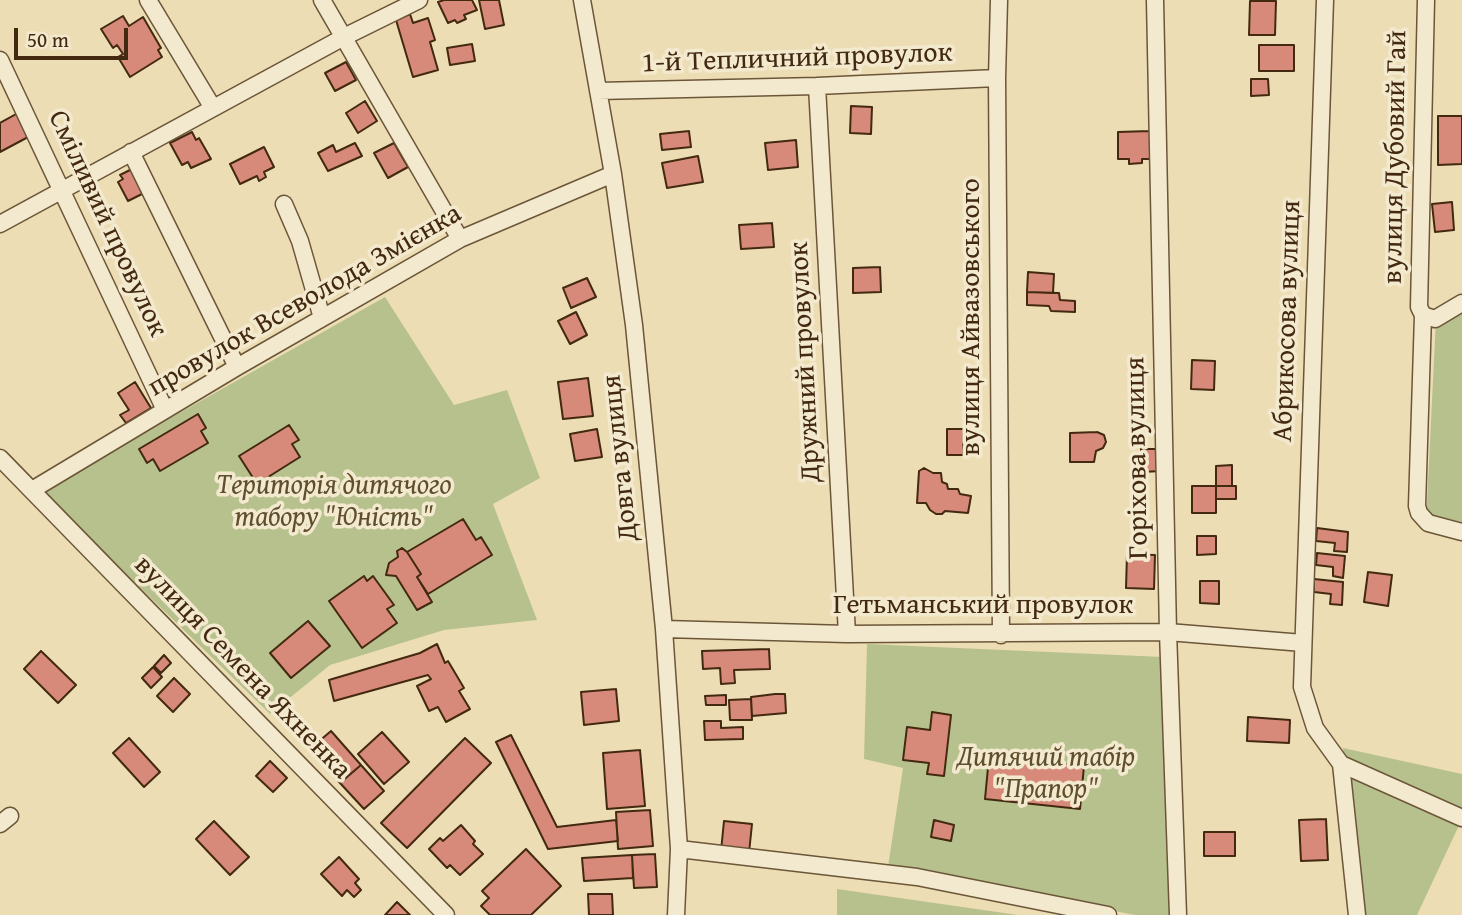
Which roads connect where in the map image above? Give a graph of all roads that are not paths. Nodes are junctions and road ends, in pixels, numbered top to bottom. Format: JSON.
{"nodes":[{"id":1,"x":148,"y":0,"type":"edge"},
{"id":2,"x":322,"y":0,"type":"edge"},
{"id":3,"x":419,"y":0,"type":"edge"},
{"id":4,"x":582,"y":0,"type":"edge"},
{"id":5,"x":999,"y":0,"type":"edge"},
{"id":6,"x":1155,"y":0,"type":"edge"},
{"id":7,"x":1325,"y":0,"type":"edge"},
{"id":8,"x":1426,"y":0,"type":"edge"},
{"id":9,"x":344,"y":37,"type":"junction"},
{"id":10,"x":0,"y":60,"type":"edge"},
{"id":11,"x":997,"y":78,"type":"junction"},
{"id":12,"x":817,"y":86,"type":"junction"},
{"id":13,"x":598,"y":91,"type":"junction"},
{"id":14,"x":213,"y":108,"type":"junction"},
{"id":15,"x":131,"y":152,"type":"junction"},
{"id":16,"x":613,"y":174,"type":"junction"},
{"id":17,"x":63,"y":191,"type":"junction"},
{"id":18,"x":284,"y":204,"type":"dead end"},
{"id":19,"x":0,"y":224,"type":"edge"},
{"id":20,"x":460,"y":239,"type":"junction"},
{"id":21,"x":1462,"y":303,"type":"edge"},
{"id":22,"x":1423,"y":315,"type":"junction"},
{"id":23,"x":322,"y":318,"type":"junction"},
{"id":24,"x":237,"y":367,"type":"junction"},
{"id":25,"x":165,"y":410,"type":"junction"},
{"id":26,"x":0,"y":458,"type":"edge"},
{"id":27,"x":32,"y":490,"type":"junction"},
{"id":28,"x":1462,"y":532,"type":"edge"},
{"id":29,"x":664,"y":629,"type":"junction"},
{"id":30,"x":1168,"y":632,"type":"junction"},
{"id":31,"x":847,"y":634,"type":"junction"},
{"id":32,"x":1001,"y":635,"type":"junction"},
{"id":33,"x":1303,"y":643,"type":"junction"},
{"id":34,"x":1341,"y":764,"type":"junction"},
{"id":35,"x":1462,"y":818,"type":"edge"},
{"id":36,"x":679,"y":849,"type":"junction"},
{"id":37,"x":446,"y":915,"type":"edge"},
{"id":38,"x":676,"y":915,"type":"edge"},
{"id":39,"x":1108,"y":915,"type":"edge"},
{"id":40,"x":1178,"y":915,"type":"edge"},
{"id":41,"x":1357,"y":915,"type":"edge"}],
"edges":[{"from":1,"to":14,"type":"street"},
{"from":2,"to":9,"type":"street"},
{"from":3,"to":9,"type":"street"},
{"from":4,"to":13,"type":"street","name":"Довга вулиця"},
{"from":5,"to":11,"type":"street","name":"вулиця Айвазовського"},
{"from":6,"to":30,"type":"street","name":"Горіхова вулиця"},
{"from":7,"to":33,"type":"street","name":"Абрикосова вулиця"},
{"from":8,"to":22,"type":"street","name":"вулиця Дубовий Гай"},
{"from":9,"to":14,"type":"street"},
{"from":9,"to":20,"type":"street"},
{"from":10,"to":17,"type":"street","name":"Сміливий провулок"},
{"from":11,"to":12,"type":"street","name":"1-й Тепличний провулок"},
{"from":11,"to":32,"type":"street","name":"вулиця Айвазовського"},
{"from":12,"to":13,"type":"street","name":"1-й Тепличний провулок"},
{"from":12,"to":31,"type":"street","name":"Дружний провулок"},
{"from":13,"to":16,"type":"street","name":"Довга вулиця"},
{"from":14,"to":15,"type":"street"},
{"from":15,"to":17,"type":"street"},
{"from":15,"to":24,"type":"street"},
{"from":16,"to":20,"type":"street","name":"провулок Всеволода Змієнка"},
{"from":16,"to":29,"type":"street","name":"Довга вулиця"},
{"from":17,"to":19,"type":"street"},
{"from":17,"to":25,"type":"street","name":"Сміливий провулок"},
{"from":18,"to":23,"type":"street"},
{"from":20,"to":23,"type":"street","name":"провулок Всеволода Змієнка"},
{"from":21,"to":22,"type":"street"},
{"from":22,"to":28,"type":"street","name":"вулиця Дубовий Гай"},
{"from":23,"to":24,"type":"street","name":"провулок Всеволода Змієнка"},
{"from":24,"to":25,"type":"street","name":"провулок Всеволода Змієнка"},
{"from":25,"to":27,"type":"street","name":"провулок Всеволода Змієнка"},
{"from":26,"to":27,"type":"street","name":"вулиця Семена Яхненка"},
{"from":27,"to":37,"type":"street","name":"вулиця Семена Яхненка"},
{"from":29,"to":31,"type":"street","name":"Гетьманський провулок"},
{"from":29,"to":36,"type":"street","name":"Довга вулиця"},
{"from":30,"to":32,"type":"street","name":"Гетьманський провулок"},
{"from":30,"to":33,"type":"street","name":"Гетьманський провулок"},
{"from":30,"to":40,"type":"street","name":"Горіхова вулиця"},
{"from":31,"to":32,"type":"street","name":"Гетьманський провулок"},
{"from":33,"to":34,"type":"street","name":"Абрикосова вулиця"},
{"from":34,"to":35,"type":"street"},
{"from":34,"to":41,"type":"street"},
{"from":36,"to":38,"type":"street","name":"Довга вулиця"},
{"from":36,"to":39,"type":"street"}]}
